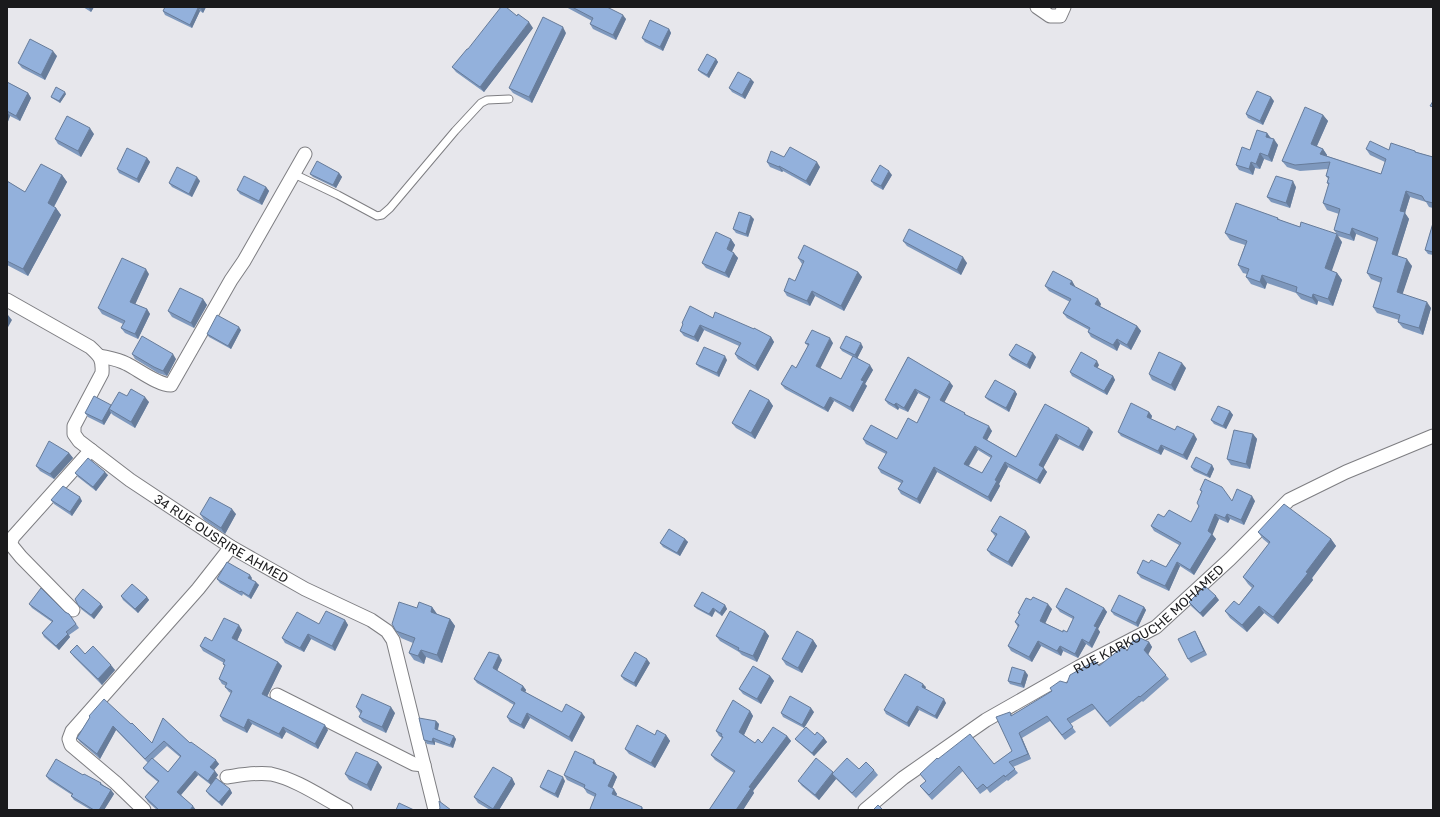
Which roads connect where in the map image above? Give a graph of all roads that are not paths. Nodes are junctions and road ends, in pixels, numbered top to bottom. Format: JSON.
{"nodes":[{"id":1,"x":1037,"y":7,"type":"edge"},
{"id":2,"x":1064,"y":7,"type":"edge"},
{"id":3,"x":509,"y":99,"type":"dead end"},
{"id":4,"x":305,"y":154,"type":"dead end"},
{"id":5,"x":294,"y":174,"type":"junction"},
{"id":6,"x":7,"y":300,"type":"edge"},
{"id":7,"x":100,"y":356,"type":"junction"},
{"id":8,"x":1433,"y":436,"type":"edge"},
{"id":9,"x":91,"y":450,"type":"junction"},
{"id":10,"x":231,"y":547,"type":"junction"},
{"id":11,"x":73,"y":610,"type":"dead end"},
{"id":12,"x":277,"y":695,"type":"dead end"},
{"id":13,"x":424,"y":765,"type":"junction"},
{"id":14,"x":228,"y":777,"type":"dead end"},
{"id":15,"x":144,"y":810,"type":"edge"},
{"id":16,"x":346,"y":810,"type":"edge"},
{"id":17,"x":435,"y":810,"type":"edge"},
{"id":18,"x":865,"y":810,"type":"edge"}],
"edges":[{"from":1,"to":2,"type":"street"},
{"from":3,"to":5,"type":"lane"},
{"from":4,"to":5,"type":"street"},
{"from":5,"to":7,"type":"street"},
{"from":6,"to":7,"type":"street"},
{"from":7,"to":9,"type":"street","name":"34 RUE OUSRIRE AHMED"},
{"from":8,"to":18,"type":"street","name":"RUE KARKOUCHE MOHAMED"},
{"from":9,"to":10,"type":"street","name":"34 RUE OUSRIRE AHMED"},
{"from":9,"to":11,"type":"street"},
{"from":10,"to":13,"type":"street","name":"34 RUE OUSRIRE AHMED"},
{"from":10,"to":15,"type":"street"},
{"from":12,"to":13,"type":"street"},
{"from":13,"to":17,"type":"street","name":"34 RUE OUSRIRE AHMED"},
{"from":14,"to":16,"type":"street"}]}
